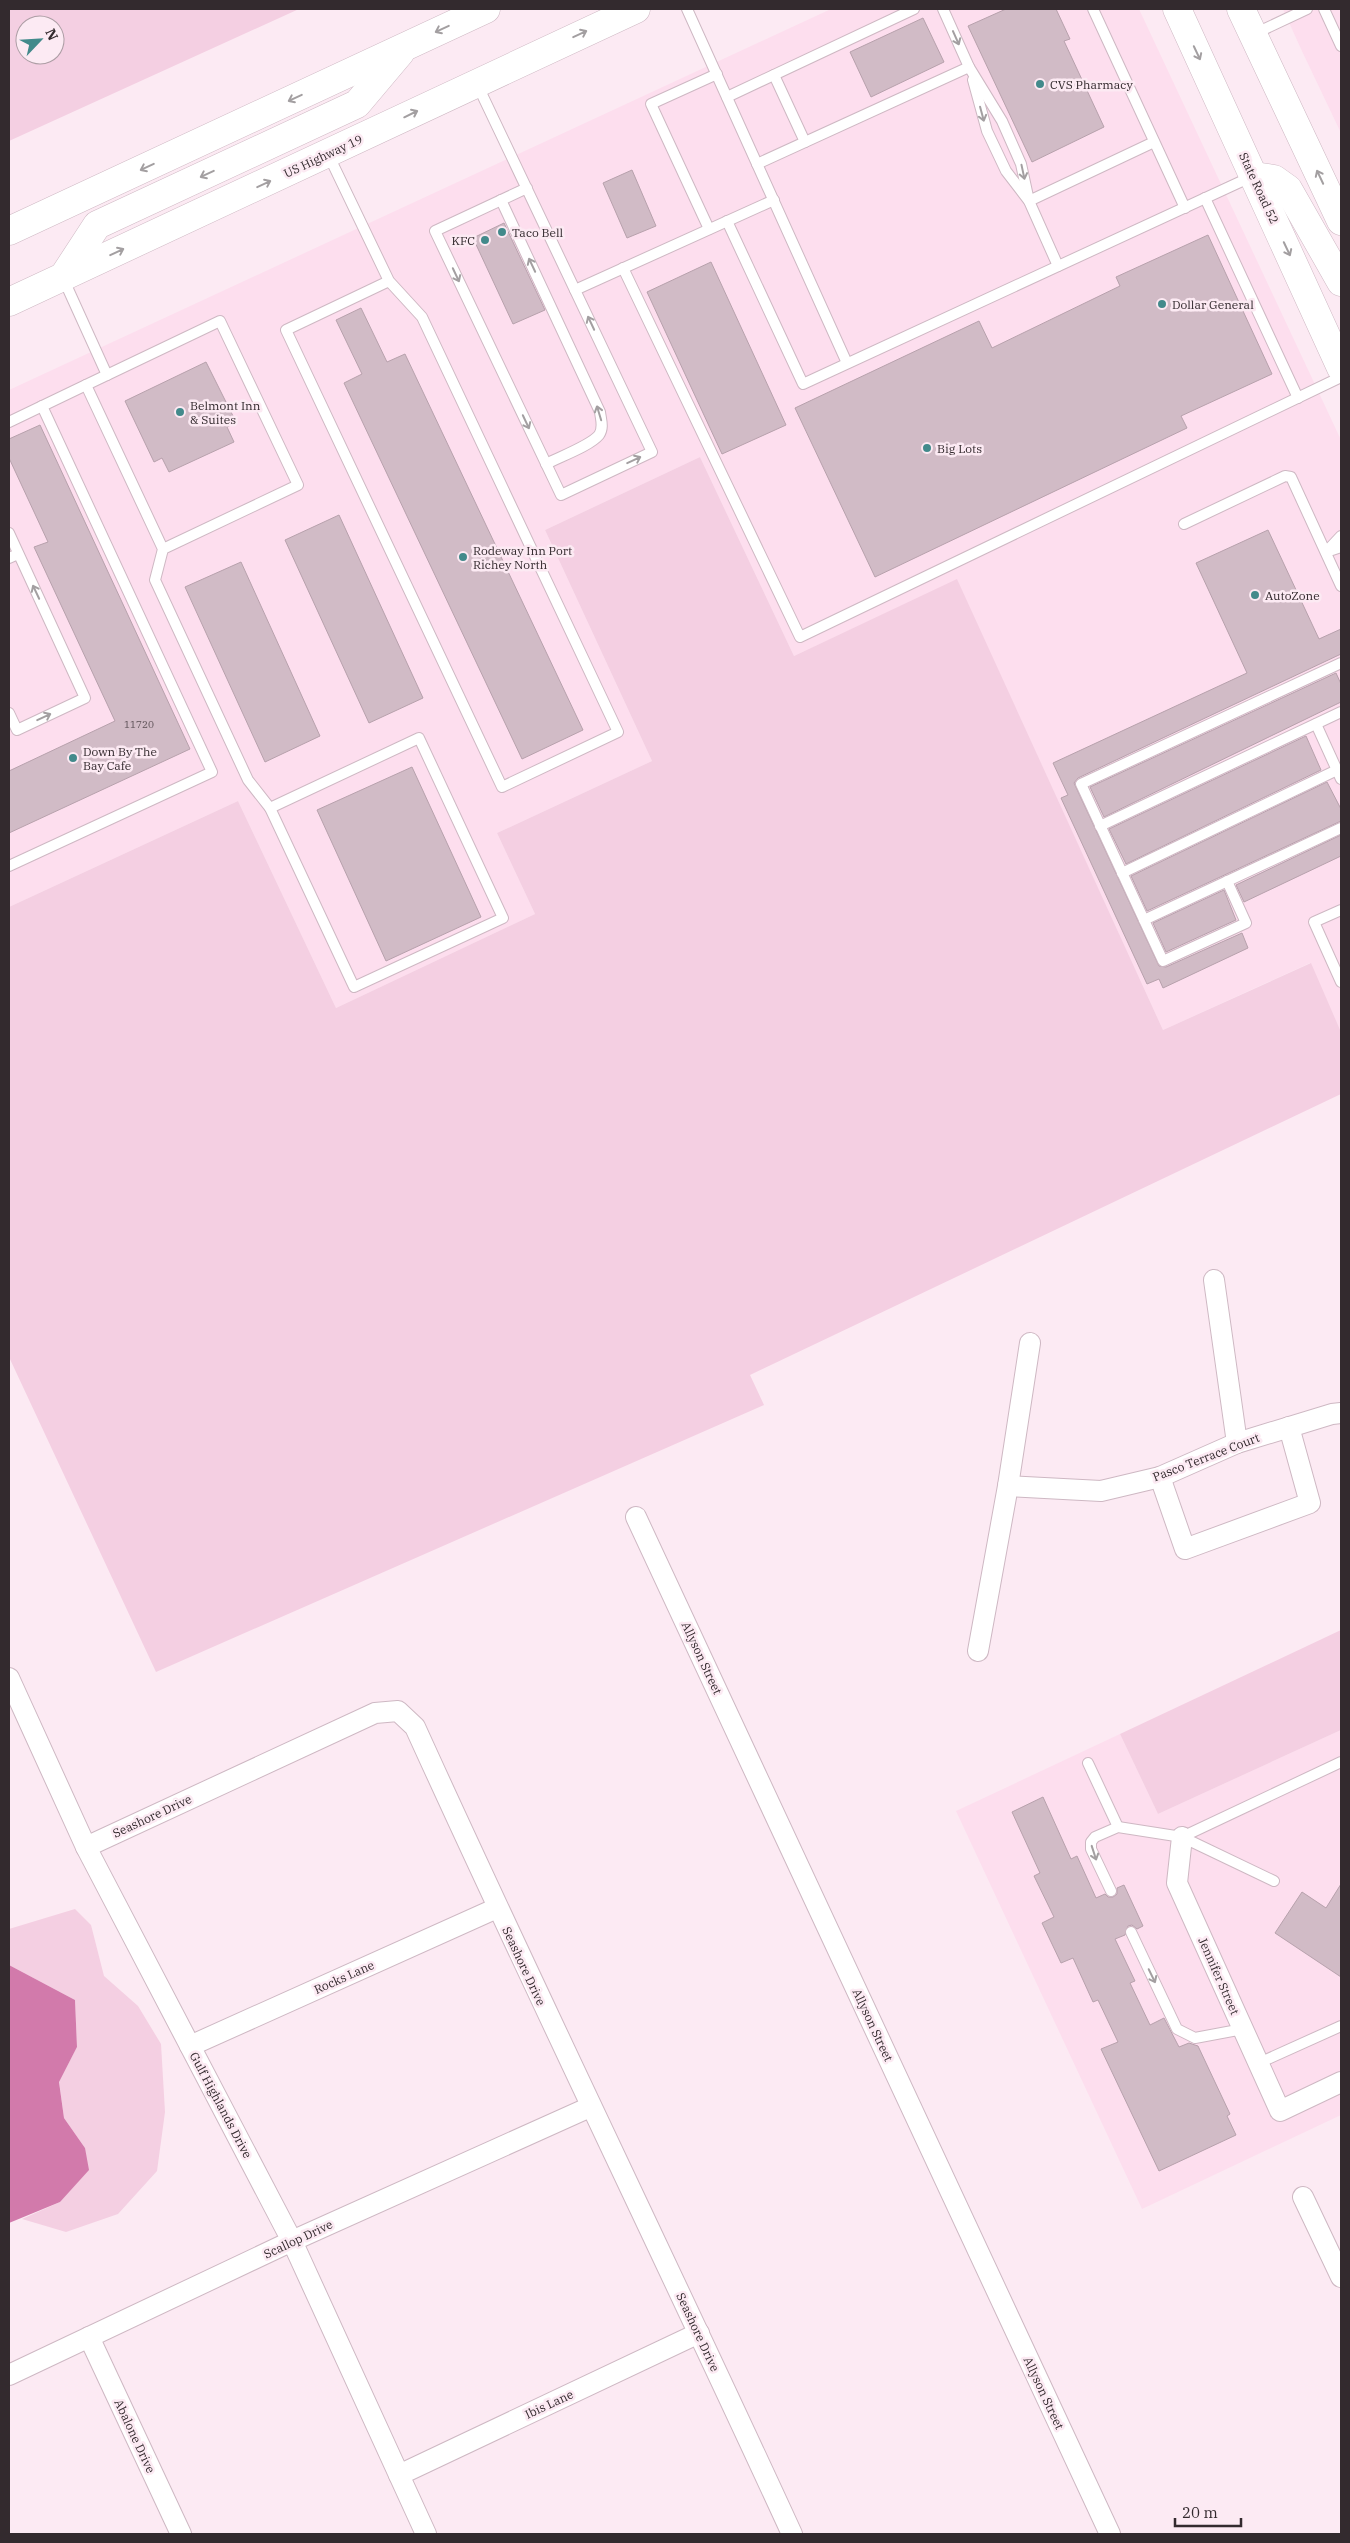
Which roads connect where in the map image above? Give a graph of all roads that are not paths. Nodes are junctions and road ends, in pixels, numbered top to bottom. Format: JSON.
{"nodes":[{"id":1,"x":486,"y":9,"type":"edge"},
{"id":2,"x":636,"y":9,"type":"edge"},
{"id":3,"x":687,"y":9,"type":"edge"},
{"id":4,"x":914,"y":9,"type":"edge"},
{"id":5,"x":944,"y":9,"type":"edge"},
{"id":6,"x":1093,"y":9,"type":"edge"},
{"id":7,"x":1177,"y":9,"type":"edge"},
{"id":8,"x":1241,"y":9,"type":"edge"},
{"id":9,"x":1307,"y":9,"type":"edge"},
{"id":10,"x":1324,"y":9,"type":"edge"},
{"id":11,"x":1253,"y":34,"type":"junction"},
{"id":12,"x":406,"y":46,"type":"junction"},
{"id":13,"x":1341,"y":46,"type":"edge"},
{"id":14,"x":969,"y":67,"type":"junction"},
{"id":15,"x":717,"y":74,"type":"junction"},
{"id":16,"x":774,"y":75,"type":"junction"},
{"id":17,"x":476,"y":82,"type":"junction"},
{"id":18,"x":727,"y":98,"type":"junction"},
{"id":19,"x":805,"y":142,"type":"junction"},
{"id":20,"x":1154,"y":142,"type":"junction"},
{"id":21,"x":328,"y":154,"type":"junction"},
{"id":22,"x":757,"y":164,"type":"junction"},
{"id":23,"x":1254,"y":176,"type":"junction"},
{"id":24,"x":527,"y":188,"type":"junction"},
{"id":25,"x":1205,"y":198,"type":"junction"},
{"id":26,"x":501,"y":200,"type":"junction"},
{"id":27,"x":774,"y":200,"type":"junction"},
{"id":28,"x":1029,"y":201,"type":"junction"},
{"id":29,"x":1185,"y":208,"type":"junction"},
{"id":30,"x":727,"y":221,"type":"junction"},
{"id":31,"x":1341,"y":221,"type":"edge"},
{"id":32,"x":708,"y":229,"type":"junction"},
{"id":33,"x":9,"y":231,"type":"edge"},
{"id":34,"x":1058,"y":266,"type":"junction"},
{"id":35,"x":623,"y":268,"type":"junction"},
{"id":36,"x":63,"y":277,"type":"junction"},
{"id":37,"x":389,"y":281,"type":"junction"},
{"id":38,"x":1341,"y":282,"type":"edge"},
{"id":39,"x":575,"y":290,"type":"junction"},
{"id":40,"x":9,"y":302,"type":"edge"},
{"id":41,"x":847,"y":363,"type":"junction"},
{"id":42,"x":1341,"y":368,"type":"edge"},
{"id":43,"x":107,"y":375,"type":"junction"},
{"id":44,"x":1341,"y":377,"type":"edge"},
{"id":45,"x":86,"y":385,"type":"junction"},
{"id":46,"x":1298,"y":398,"type":"junction"},
{"id":47,"x":42,"y":406,"type":"junction"},
{"id":48,"x":9,"y":422,"type":"edge"},
{"id":49,"x":546,"y":464,"type":"junction"},
{"id":50,"x":1184,"y":524,"type":"dead end"},
{"id":51,"x":9,"y":533,"type":"edge"},
{"id":52,"x":1341,"y":536,"type":"edge"},
{"id":53,"x":1341,"y":547,"type":"edge"},
{"id":54,"x":164,"y":549,"type":"junction"},
{"id":55,"x":1326,"y":552,"type":"junction"},
{"id":56,"x":14,"y":556,"type":"edge"},
{"id":57,"x":1341,"y":586,"type":"edge"},
{"id":58,"x":1341,"y":663,"type":"edge"},
{"id":59,"x":1341,"y":712,"type":"edge"},
{"id":60,"x":9,"y":713,"type":"edge"},
{"id":61,"x":1316,"y":724,"type":"junction"},
{"id":62,"x":1339,"y":774,"type":"edge"},
{"id":63,"x":270,"y":808,"type":"junction"},
{"id":64,"x":1100,"y":826,"type":"junction"},
{"id":65,"x":1341,"y":828,"type":"edge"},
{"id":66,"x":9,"y":866,"type":"edge"},
{"id":67,"x":1122,"y":873,"type":"junction"},
{"id":68,"x":1227,"y":881,"type":"junction"},
{"id":69,"x":1341,"y":910,"type":"edge"},
{"id":70,"x":1144,"y":920,"type":"junction"},
{"id":71,"x":1341,"y":982,"type":"edge"},
{"id":72,"x":1214,"y":1280,"type":"dead end"},
{"id":73,"x":1030,"y":1344,"type":"dead end"},
{"id":74,"x":1341,"y":1413,"type":"edge"},
{"id":75,"x":1289,"y":1427,"type":"junction"},
{"id":76,"x":1237,"y":1443,"type":"junction"},
{"id":77,"x":1160,"y":1477,"type":"junction"},
{"id":78,"x":1008,"y":1486,"type":"junction"},
{"id":79,"x":636,"y":1516,"type":"dead end"},
{"id":80,"x":978,"y":1652,"type":"dead end"},
{"id":81,"x":9,"y":1678,"type":"edge"},
{"id":82,"x":1341,"y":1762,"type":"edge"},
{"id":83,"x":1088,"y":1763,"type":"dead end"},
{"id":84,"x":1118,"y":1826,"type":"junction"},
{"id":85,"x":1182,"y":1837,"type":"junction"},
{"id":86,"x":86,"y":1847,"type":"junction"},
{"id":87,"x":1274,"y":1881,"type":"dead end"},
{"id":88,"x":1111,"y":1891,"type":"dead end"},
{"id":89,"x":497,"y":1908,"type":"junction"},
{"id":90,"x":1131,"y":1932,"type":"dead end"},
{"id":91,"x":1341,"y":2026,"type":"edge"},
{"id":92,"x":1243,"y":2029,"type":"junction"},
{"id":93,"x":190,"y":2046,"type":"junction"},
{"id":94,"x":1259,"y":2064,"type":"junction"},
{"id":95,"x":1341,"y":2082,"type":"edge"},
{"id":96,"x":590,"y":2107,"type":"junction"},
{"id":97,"x":1303,"y":2197,"type":"dead end"},
{"id":98,"x":292,"y":2241,"type":"junction"},
{"id":99,"x":1341,"y":2277,"type":"edge"},
{"id":100,"x":699,"y":2333,"type":"junction"},
{"id":101,"x":88,"y":2338,"type":"junction"},
{"id":102,"x":9,"y":2375,"type":"edge"},
{"id":103,"x":399,"y":2475,"type":"junction"},
{"id":104,"x":180,"y":2534,"type":"edge"},
{"id":105,"x":426,"y":2534,"type":"edge"},
{"id":106,"x":792,"y":2534,"type":"edge"},
{"id":107,"x":1110,"y":2534,"type":"edge"}],
"edges":[{"from":1,"to":12,"type":"main road","one_way":true},
{"from":17,"to":2,"type":"main road","name":"US Highway 19","one_way":true},
{"from":3,"to":15,"type":"lane"},
{"from":4,"to":16,"type":"lane"},
{"from":5,"to":14,"type":"lane","one_way":true},
{"from":6,"to":20,"type":"lane"},
{"from":7,"to":23,"type":"main road","name":"State Road 52","one_way":true},
{"from":8,"to":11,"type":"main road"},
{"from":9,"to":11,"type":"lane"},
{"from":10,"to":13,"type":"lane"},
{"from":31,"to":11,"type":"main road","one_way":true},
{"from":12,"to":33,"type":"main road","one_way":true},
{"from":12,"to":36,"type":"main road","one_way":true},
{"from":14,"to":19,"type":"lane"},
{"from":14,"to":28,"type":"lane","one_way":true},
{"from":14,"to":28,"type":"lane","one_way":true},
{"from":15,"to":18,"type":"lane"},
{"from":15,"to":32,"type":"lane"},
{"from":16,"to":18,"type":"lane"},
{"from":16,"to":19,"type":"lane"},
{"from":21,"to":17,"type":"main road","name":"US Highway 19","one_way":true},
{"from":17,"to":24,"type":"lane"},
{"from":18,"to":22,"type":"lane"},
{"from":19,"to":22,"type":"lane"},
{"from":20,"to":28,"type":"lane"},
{"from":20,"to":29,"type":"lane"},
{"from":36,"to":21,"type":"main road","name":"US Highway 19","one_way":true},
{"from":21,"to":37,"type":"lane"},
{"from":22,"to":27,"type":"lane"},
{"from":23,"to":25,"type":"lane"},
{"from":23,"to":38,"type":"main road"},
{"from":23,"to":42,"type":"main road","name":"State Road 52","one_way":true},
{"from":24,"to":26,"type":"lane"},
{"from":24,"to":39,"type":"lane"},
{"from":25,"to":29,"type":"lane"},
{"from":25,"to":46,"type":"lane"},
{"from":49,"to":26,"type":"lane","one_way":true},
{"from":26,"to":49,"type":"lane","one_way":true},
{"from":27,"to":30,"type":"lane"},
{"from":27,"to":41,"type":"lane"},
{"from":28,"to":34,"type":"lane"},
{"from":29,"to":34,"type":"lane"},
{"from":30,"to":32,"type":"lane"},
{"from":30,"to":41,"type":"lane"},
{"from":32,"to":35,"type":"lane"},
{"from":34,"to":41,"type":"lane"},
{"from":35,"to":39,"type":"lane"},
{"from":35,"to":46,"type":"lane"},
{"from":36,"to":40,"type":"main road","name":"US Highway 19"},
{"from":36,"to":43,"type":"lane"},
{"from":37,"to":37,"type":"lane"},
{"from":49,"to":39,"type":"lane","one_way":true},
{"from":43,"to":45,"type":"lane"},
{"from":43,"to":54,"type":"lane"},
{"from":44,"to":46,"type":"lane"},
{"from":45,"to":47,"type":"lane"},
{"from":45,"to":54,"type":"lane"},
{"from":47,"to":48,"type":"lane"},
{"from":47,"to":66,"type":"lane"},
{"from":50,"to":55,"type":"lane"},
{"from":51,"to":56,"type":"lane"},
{"from":52,"to":55,"type":"lane"},
{"from":53,"to":55,"type":"lane"},
{"from":54,"to":63,"type":"lane"},
{"from":55,"to":57,"type":"lane"},
{"from":60,"to":56,"type":"lane","one_way":true},
{"from":58,"to":64,"type":"lane"},
{"from":59,"to":61,"type":"lane"},
{"from":61,"to":62,"type":"lane"},
{"from":61,"to":64,"type":"lane"},
{"from":62,"to":67,"type":"lane"},
{"from":63,"to":63,"type":"lane"},
{"from":64,"to":67,"type":"lane"},
{"from":65,"to":68,"type":"lane"},
{"from":67,"to":70,"type":"lane"},
{"from":68,"to":70,"type":"lane"},
{"from":68,"to":70,"type":"lane"},
{"from":69,"to":71,"type":"lane"},
{"from":72,"to":76,"type":"street"},
{"from":73,"to":78,"type":"street"},
{"from":74,"to":75,"type":"street","name":"Pasco Terrace Court"},
{"from":75,"to":76,"type":"street","name":"Pasco Terrace Court"},
{"from":75,"to":77,"type":"street"},
{"from":76,"to":77,"type":"street","name":"Pasco Terrace Court"},
{"from":77,"to":78,"type":"street","name":"Pasco Terrace Court"},
{"from":78,"to":80,"type":"street"},
{"from":79,"to":107,"type":"street","name":"Allyson Street"},
{"from":81,"to":86,"type":"street","name":"Gulf Highlands Drive"},
{"from":82,"to":85,"type":"lane"},
{"from":83,"to":84,"type":"lane"},
{"from":84,"to":85,"type":"lane"},
{"from":84,"to":88,"type":"lane","one_way":true},
{"from":85,"to":87,"type":"lane"},
{"from":85,"to":92,"type":"street","name":"Jennifer Street"},
{"from":86,"to":89,"type":"street","name":"Seashore Drive"},
{"from":86,"to":93,"type":"street","name":"Gulf Highlands Drive"},
{"from":89,"to":93,"type":"street","name":"Rocks Lane"},
{"from":89,"to":96,"type":"street","name":"Seashore Drive"},
{"from":90,"to":92,"type":"lane","one_way":true},
{"from":91,"to":94,"type":"lane"},
{"from":92,"to":94,"type":"street","name":"Jennifer Street"},
{"from":93,"to":98,"type":"street","name":"Gulf Highlands Drive"},
{"from":94,"to":95,"type":"street","name":"Jennifer Street"},
{"from":96,"to":98,"type":"street","name":"Scallop Drive"},
{"from":96,"to":100,"type":"street","name":"Seashore Drive"},
{"from":97,"to":99,"type":"street"},
{"from":98,"to":101,"type":"street","name":"Scallop Drive"},
{"from":98,"to":103,"type":"street","name":"Gulf Highlands Drive"},
{"from":100,"to":103,"type":"street","name":"Ibis Lane"},
{"from":100,"to":106,"type":"street","name":"Seashore Drive"},
{"from":101,"to":102,"type":"street","name":"Scallop Drive"},
{"from":101,"to":104,"type":"street","name":"Abalone Drive"},
{"from":103,"to":105,"type":"street","name":"Gulf Highlands Drive"}]}
